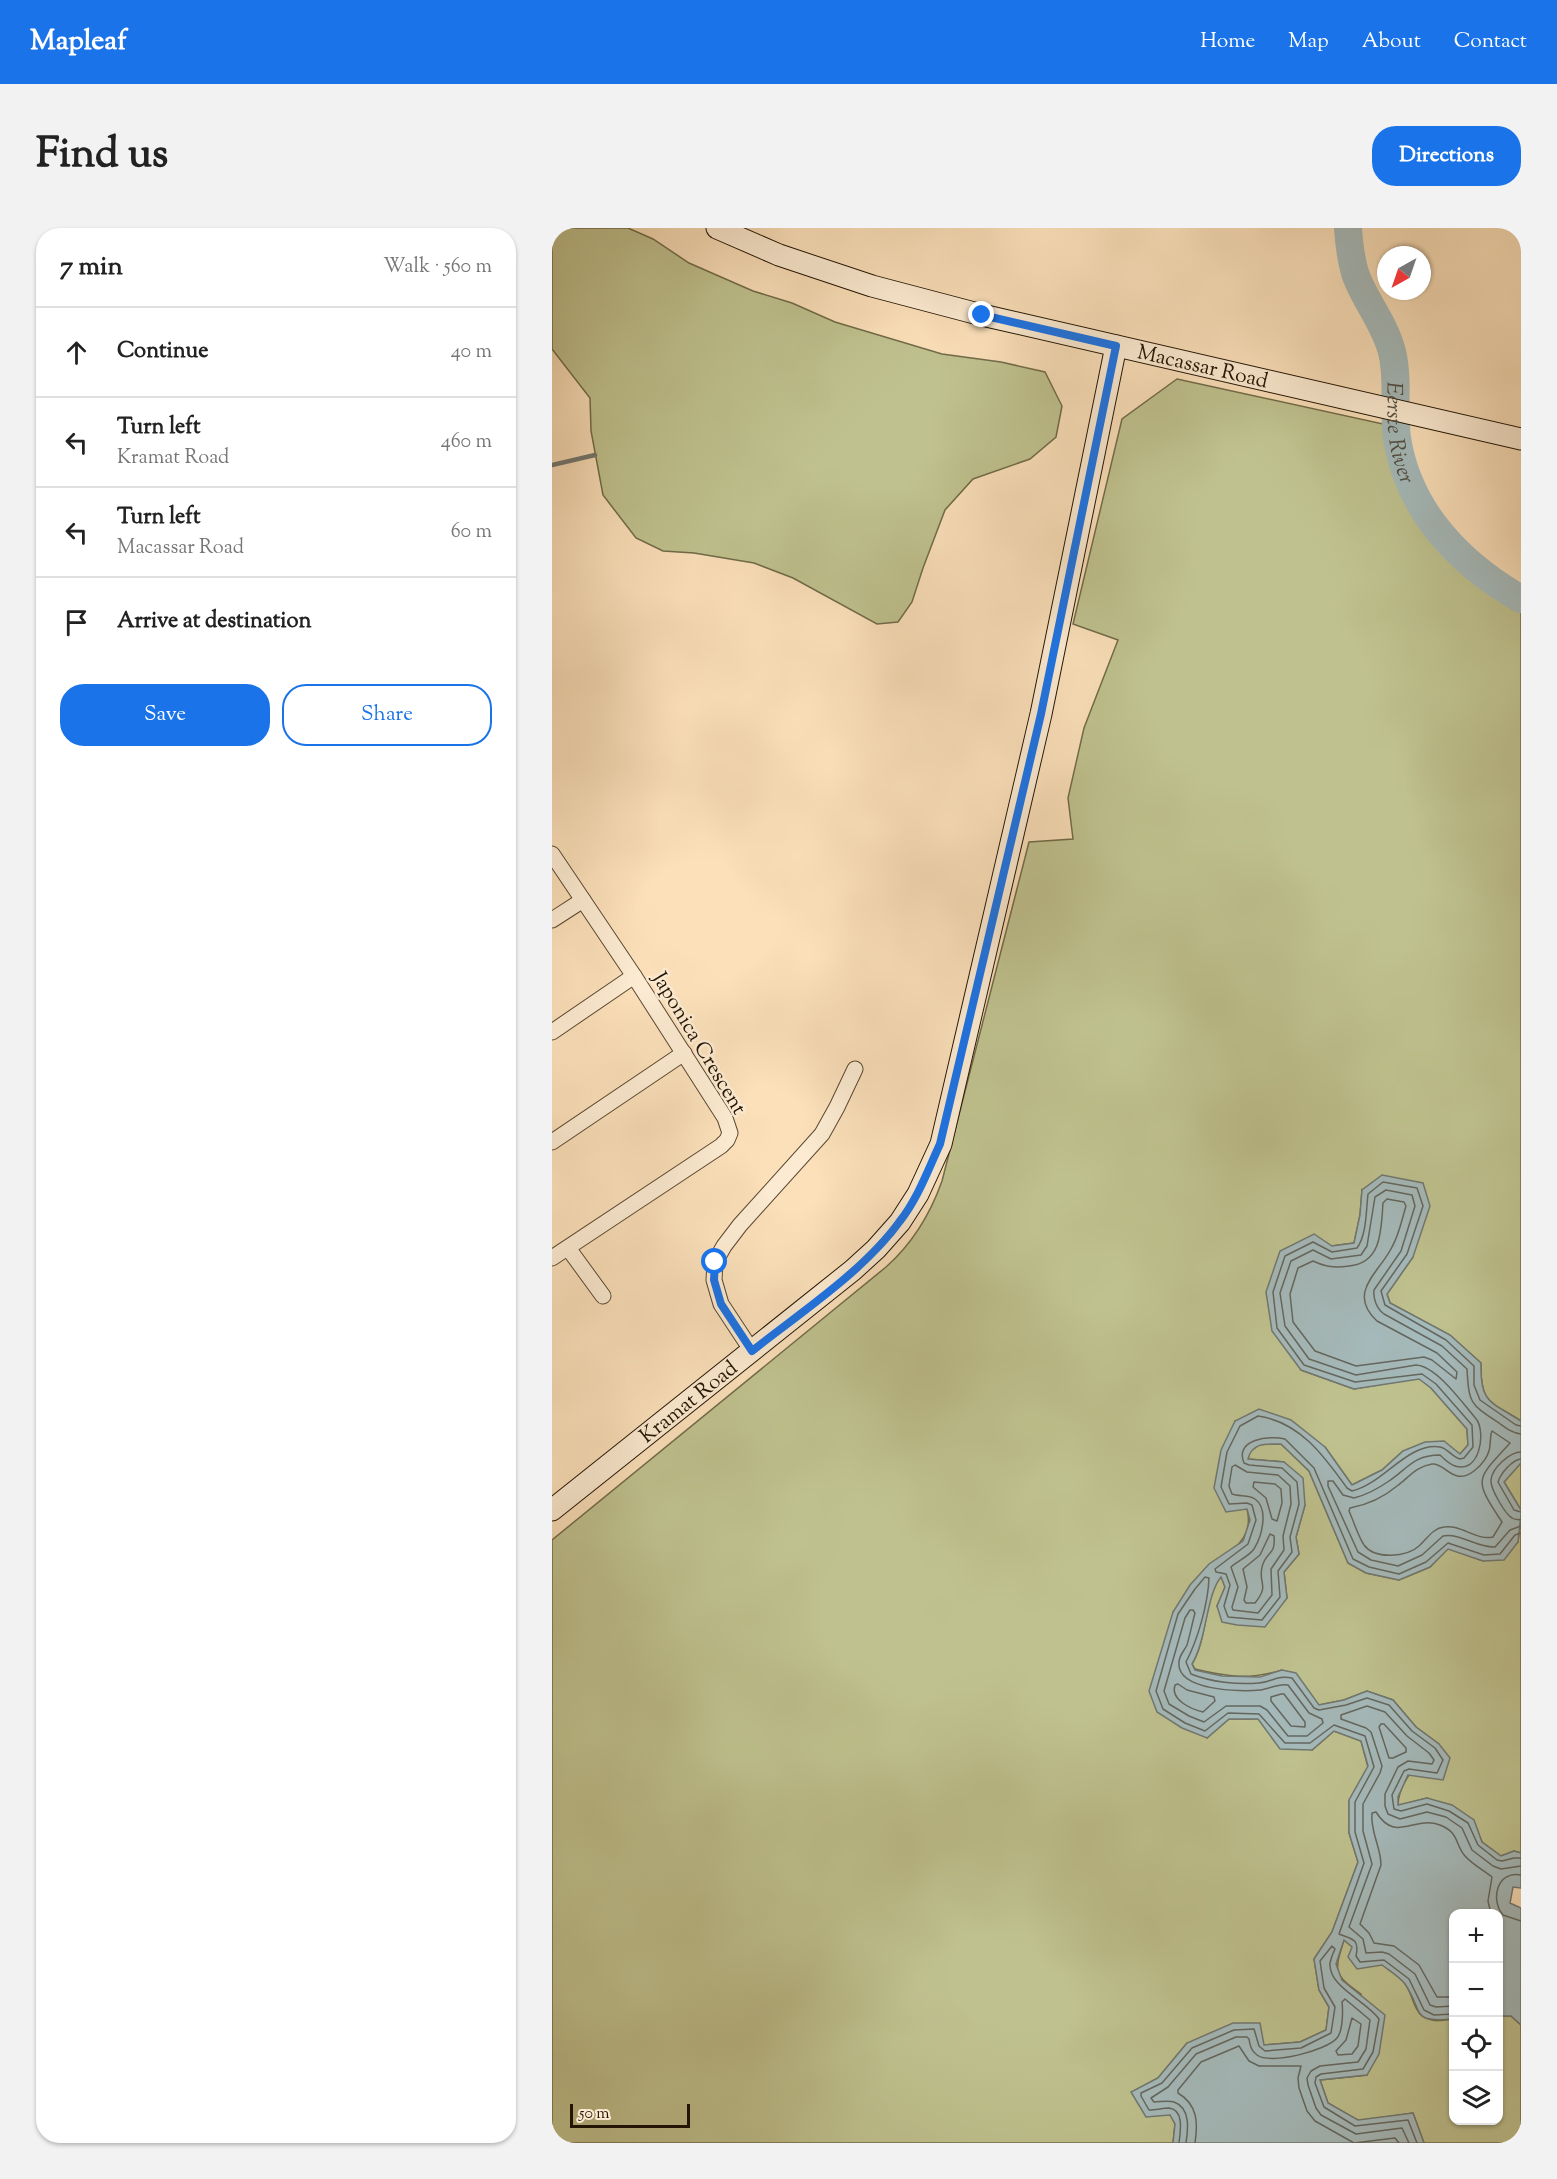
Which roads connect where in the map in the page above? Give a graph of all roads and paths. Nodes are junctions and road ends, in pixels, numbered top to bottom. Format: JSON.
{"nodes":[{"id":1,"x":717,"y":228,"type":"edge"},
{"id":2,"x":1116,"y":346,"type":"junction"},
{"id":3,"x":1521,"y":439,"type":"edge"},
{"id":4,"x":552,"y":854,"type":"edge"},
{"id":5,"x":583,"y":900,"type":"junction"},
{"id":6,"x":552,"y":920,"type":"edge"},
{"id":7,"x":634,"y":976,"type":"junction"},
{"id":8,"x":552,"y":1032,"type":"edge"},
{"id":9,"x":684,"y":1053,"type":"junction"},
{"id":10,"x":855,"y":1069,"type":"dead end"},
{"id":11,"x":552,"y":1142,"type":"edge"},
{"id":12,"x":568,"y":1248,"type":"junction"},
{"id":13,"x":552,"y":1258,"type":"edge"},
{"id":14,"x":603,"y":1296,"type":"dead end"},
{"id":15,"x":752,"y":1351,"type":"junction"},
{"id":16,"x":552,"y":1510,"type":"edge"}],
"edges":[{"from":1,"to":2,"type":"street","name":"Macassar Road"},
{"from":2,"to":3,"type":"street","name":"Macassar Road"},
{"from":2,"to":15,"type":"street","name":"Kramat Road"},
{"from":4,"to":5,"type":"street","name":"Japonica Crescent"},
{"from":5,"to":6,"type":"street"},
{"from":5,"to":7,"type":"street","name":"Japonica Crescent"},
{"from":7,"to":8,"type":"street"},
{"from":7,"to":9,"type":"street","name":"Japonica Crescent"},
{"from":9,"to":11,"type":"street"},
{"from":9,"to":12,"type":"street","name":"Japonica Crescent"},
{"from":10,"to":15,"type":"street"},
{"from":12,"to":13,"type":"street","name":"Japonica Crescent"},
{"from":12,"to":14,"type":"street"},
{"from":15,"to":16,"type":"street","name":"Kramat Road"}]}
